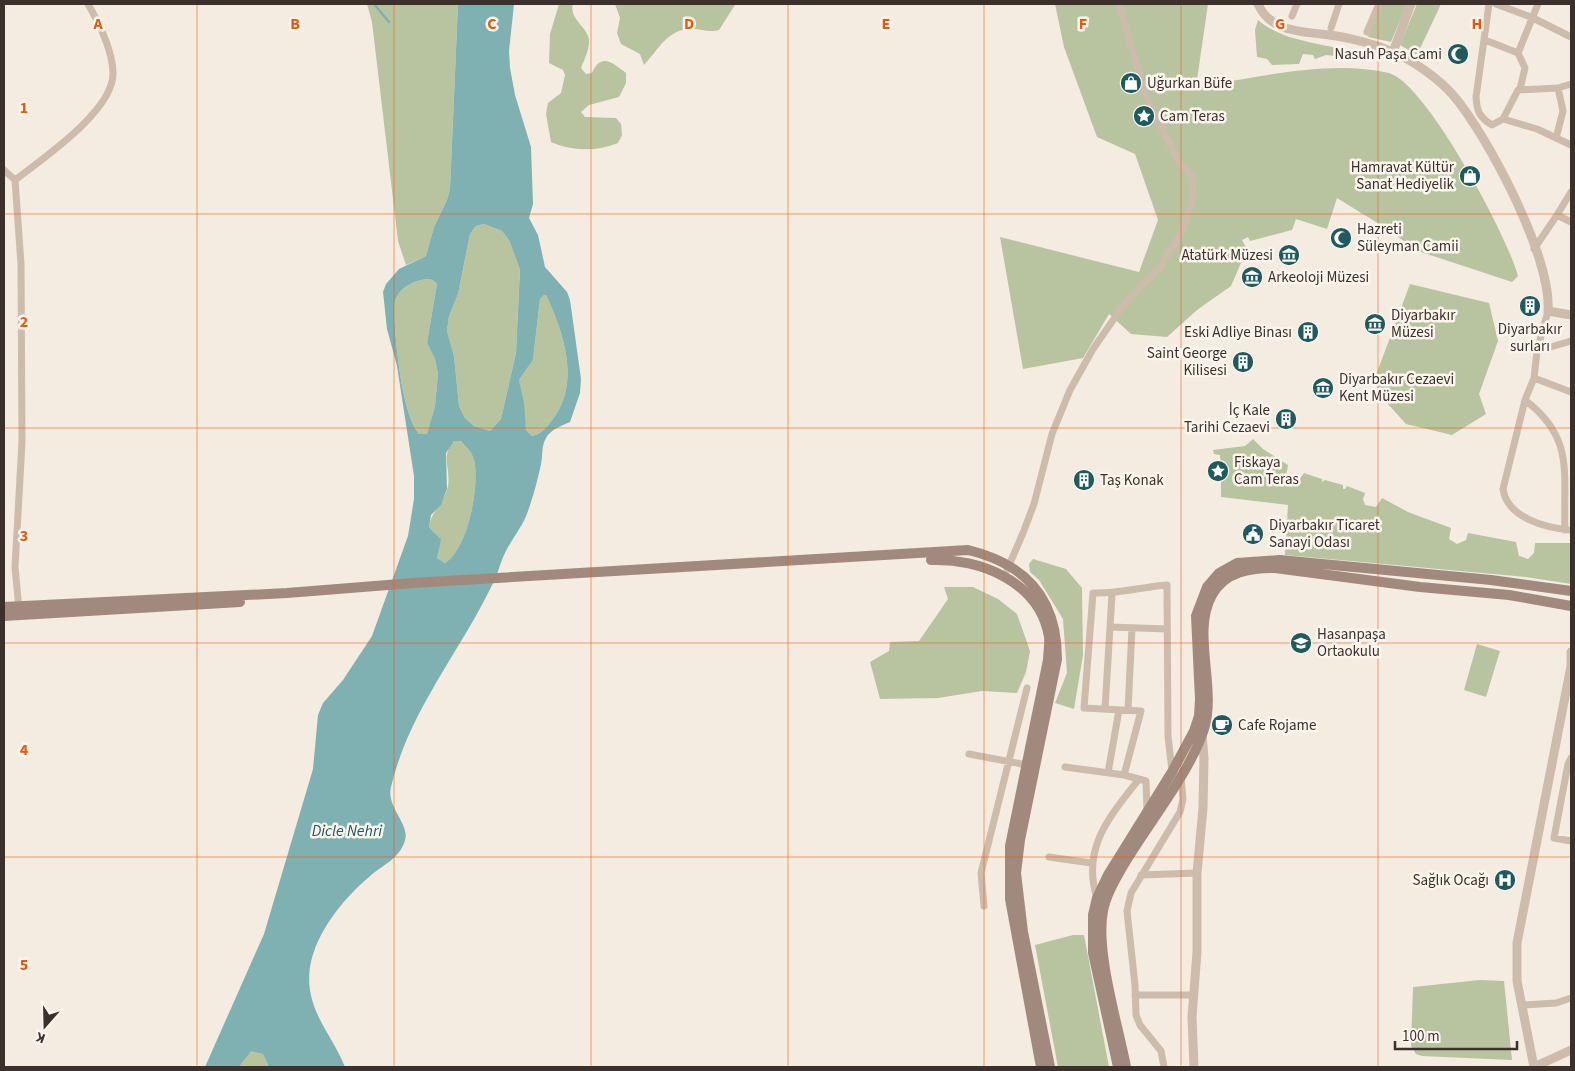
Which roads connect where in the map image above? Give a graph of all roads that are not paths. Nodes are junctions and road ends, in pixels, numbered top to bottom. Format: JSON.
{"nodes":[{"id":1,"x":88,"y":4,"type":"edge"},
{"id":2,"x":1119,"y":4,"type":"edge"},
{"id":3,"x":1258,"y":4,"type":"edge"},
{"id":4,"x":1297,"y":4,"type":"edge"},
{"id":5,"x":1339,"y":4,"type":"edge"},
{"id":6,"x":1379,"y":4,"type":"edge"},
{"id":7,"x":1411,"y":4,"type":"edge"},
{"id":8,"x":1489,"y":4,"type":"edge"},
{"id":9,"x":1496,"y":4,"type":"edge"},
{"id":10,"x":1538,"y":4,"type":"edge"},
{"id":11,"x":1292,"y":16,"type":"dead end"},
{"id":12,"x":1531,"y":17,"type":"junction"},
{"id":13,"x":1331,"y":28,"type":"dead end"},
{"id":14,"x":1367,"y":32,"type":"dead end"},
{"id":15,"x":1571,"y":37,"type":"edge"},
{"id":16,"x":1485,"y":40,"type":"junction"},
{"id":17,"x":1393,"y":52,"type":"junction"},
{"id":18,"x":1518,"y":53,"type":"junction"},
{"id":19,"x":1571,"y":84,"type":"edge"},
{"id":20,"x":1558,"y":88,"type":"junction"},
{"id":21,"x":1520,"y":89,"type":"junction"},
{"id":22,"x":1503,"y":119,"type":"junction"},
{"id":23,"x":1556,"y":138,"type":"junction"},
{"id":24,"x":1571,"y":145,"type":"edge"},
{"id":25,"x":4,"y":170,"type":"edge"},
{"id":26,"x":15,"y":180,"type":"junction"},
{"id":27,"x":1571,"y":192,"type":"edge"},
{"id":28,"x":1557,"y":214,"type":"junction"},
{"id":29,"x":1571,"y":222,"type":"edge"},
{"id":30,"x":1534,"y":249,"type":"junction"},
{"id":31,"x":1548,"y":311,"type":"junction"},
{"id":32,"x":1571,"y":315,"type":"edge"},
{"id":33,"x":1571,"y":341,"type":"edge"},
{"id":34,"x":1537,"y":351,"type":"junction"},
{"id":35,"x":1534,"y":378,"type":"junction"},
{"id":36,"x":1571,"y":392,"type":"edge"},
{"id":37,"x":1526,"y":400,"type":"junction"},
{"id":38,"x":1568,"y":530,"type":"edge"},
{"id":39,"x":839,"y":562,"type":"junction"},
{"id":40,"x":1010,"y":564,"type":"junction"},
{"id":41,"x":1003,"y":576,"type":"junction"},
{"id":42,"x":1571,"y":591,"type":"edge"},
{"id":43,"x":1112,"y":594,"type":"junction"},
{"id":44,"x":1571,"y":597,"type":"edge"},
{"id":45,"x":1571,"y":606,"type":"edge"},
{"id":46,"x":4,"y":607,"type":"edge"},
{"id":47,"x":19,"y":610,"type":"junction"},
{"id":48,"x":4,"y":616,"type":"edge"},
{"id":49,"x":1110,"y":627,"type":"junction"},
{"id":50,"x":1132,"y":628,"type":"junction"},
{"id":51,"x":1167,"y":629,"type":"junction"},
{"id":52,"x":1571,"y":652,"type":"edge"},
{"id":53,"x":1571,"y":667,"type":"edge"},
{"id":54,"x":1027,"y":688,"type":"dead end"},
{"id":55,"x":1105,"y":709,"type":"junction"},
{"id":56,"x":1119,"y":710,"type":"junction"},
{"id":57,"x":1128,"y":710,"type":"junction"},
{"id":58,"x":1202,"y":735,"type":"junction"},
{"id":59,"x":969,"y":754,"type":"dead end"},
{"id":60,"x":1571,"y":758,"type":"edge"},
{"id":61,"x":1009,"y":762,"type":"junction"},
{"id":62,"x":1027,"y":765,"type":"junction"},
{"id":63,"x":1065,"y":767,"type":"dead end"},
{"id":64,"x":1108,"y":773,"type":"junction"},
{"id":65,"x":1177,"y":773,"type":"junction"},
{"id":66,"x":1124,"y":775,"type":"junction"},
{"id":67,"x":1138,"y":779,"type":"junction"},
{"id":68,"x":1568,"y":791,"type":"edge"},
{"id":69,"x":1147,"y":812,"type":"junction"},
{"id":70,"x":1571,"y":842,"type":"edge"},
{"id":71,"x":1049,"y":857,"type":"dead end"},
{"id":72,"x":1091,"y":863,"type":"junction"},
{"id":73,"x":1197,"y":873,"type":"junction"},
{"id":74,"x":1141,"y":875,"type":"junction"},
{"id":75,"x":1097,"y":898,"type":"junction"},
{"id":76,"x":984,"y":906,"type":"dead end"},
{"id":77,"x":1193,"y":994,"type":"junction"},
{"id":78,"x":1135,"y":995,"type":"junction"},
{"id":79,"x":1571,"y":998,"type":"edge"},
{"id":80,"x":1522,"y":1006,"type":"junction"},
{"id":81,"x":1571,"y":1050,"type":"edge"},
{"id":82,"x":1041,"y":1067,"type":"edge"},
{"id":83,"x":1050,"y":1067,"type":"edge"},
{"id":84,"x":1118,"y":1067,"type":"edge"},
{"id":85,"x":1126,"y":1067,"type":"edge"},
{"id":86,"x":1164,"y":1067,"type":"edge"},
{"id":87,"x":1194,"y":1067,"type":"edge"},
{"id":88,"x":1534,"y":1067,"type":"edge"}],
"edges":[{"from":1,"to":26,"type":"street"},
{"from":2,"to":40,"type":"street"},
{"from":3,"to":17,"type":"street"},
{"from":4,"to":11,"type":"street"},
{"from":5,"to":13,"type":"street"},
{"from":6,"to":14,"type":"street"},
{"from":7,"to":17,"type":"street"},
{"from":8,"to":16,"type":"street"},
{"from":9,"to":12,"type":"street"},
{"from":10,"to":12,"type":"street"},
{"from":12,"to":15,"type":"street"},
{"from":12,"to":18,"type":"street"},
{"from":16,"to":18,"type":"street"},
{"from":16,"to":22,"type":"street"},
{"from":17,"to":30,"type":"street"},
{"from":18,"to":21,"type":"street"},
{"from":19,"to":20,"type":"street"},
{"from":20,"to":21,"type":"street"},
{"from":20,"to":23,"type":"street"},
{"from":21,"to":22,"type":"street"},
{"from":22,"to":23,"type":"street"},
{"from":23,"to":24,"type":"street"},
{"from":25,"to":26,"type":"street"},
{"from":26,"to":47,"type":"street"},
{"from":27,"to":28,"type":"street"},
{"from":28,"to":29,"type":"street"},
{"from":28,"to":30,"type":"street"},
{"from":30,"to":31,"type":"street"},
{"from":31,"to":32,"type":"street"},
{"from":31,"to":34,"type":"street"},
{"from":33,"to":34,"type":"street"},
{"from":34,"to":35,"type":"street"},
{"from":35,"to":36,"type":"street"},
{"from":35,"to":37,"type":"street"},
{"from":37,"to":38,"type":"street"},
{"from":37,"to":38,"type":"street"},
{"from":39,"to":40,"type":"main road"},
{"from":39,"to":41,"type":"main road"},
{"from":39,"to":47,"type":"main road"},
{"from":40,"to":41,"type":"street"},
{"from":40,"to":83,"type":"main road"},
{"from":41,"to":62,"type":"main road"},
{"from":42,"to":65,"type":"main road"},
{"from":43,"to":49,"type":"street"},
{"from":43,"to":51,"type":"street"},
{"from":43,"to":55,"type":"street"},
{"from":44,"to":45,"type":"main road"},
{"from":45,"to":58,"type":"main road"},
{"from":46,"to":47,"type":"main road"},
{"from":47,"to":48,"type":"main road"},
{"from":49,"to":50,"type":"street"},
{"from":49,"to":55,"type":"street"},
{"from":50,"to":51,"type":"street"},
{"from":50,"to":57,"type":"street"},
{"from":51,"to":65,"type":"street"},
{"from":52,"to":53,"type":"street"},
{"from":53,"to":80,"type":"street"},
{"from":54,"to":61,"type":"street"},
{"from":55,"to":56,"type":"street"},
{"from":56,"to":57,"type":"street"},
{"from":56,"to":64,"type":"street"},
{"from":57,"to":66,"type":"street"},
{"from":58,"to":65,"type":"main road"},
{"from":58,"to":73,"type":"street"},
{"from":59,"to":61,"type":"street"},
{"from":60,"to":68,"type":"street"},
{"from":61,"to":62,"type":"street"},
{"from":61,"to":76,"type":"street"},
{"from":62,"to":82,"type":"main road"},
{"from":63,"to":64,"type":"street"},
{"from":64,"to":66,"type":"street"},
{"from":65,"to":69,"type":"main road"},
{"from":65,"to":74,"type":"street"},
{"from":65,"to":85,"type":"main road"},
{"from":66,"to":67,"type":"street"},
{"from":67,"to":69,"type":"street"},
{"from":67,"to":72,"type":"street"},
{"from":68,"to":70,"type":"street"},
{"from":69,"to":75,"type":"main road"},
{"from":71,"to":72,"type":"street"},
{"from":72,"to":75,"type":"street"},
{"from":73,"to":74,"type":"street"},
{"from":73,"to":77,"type":"street"},
{"from":74,"to":78,"type":"street"},
{"from":75,"to":84,"type":"main road"},
{"from":77,"to":78,"type":"street"},
{"from":77,"to":87,"type":"street"},
{"from":78,"to":86,"type":"street"},
{"from":79,"to":80,"type":"street"},
{"from":80,"to":88,"type":"street"},
{"from":81,"to":88,"type":"street"}]}
